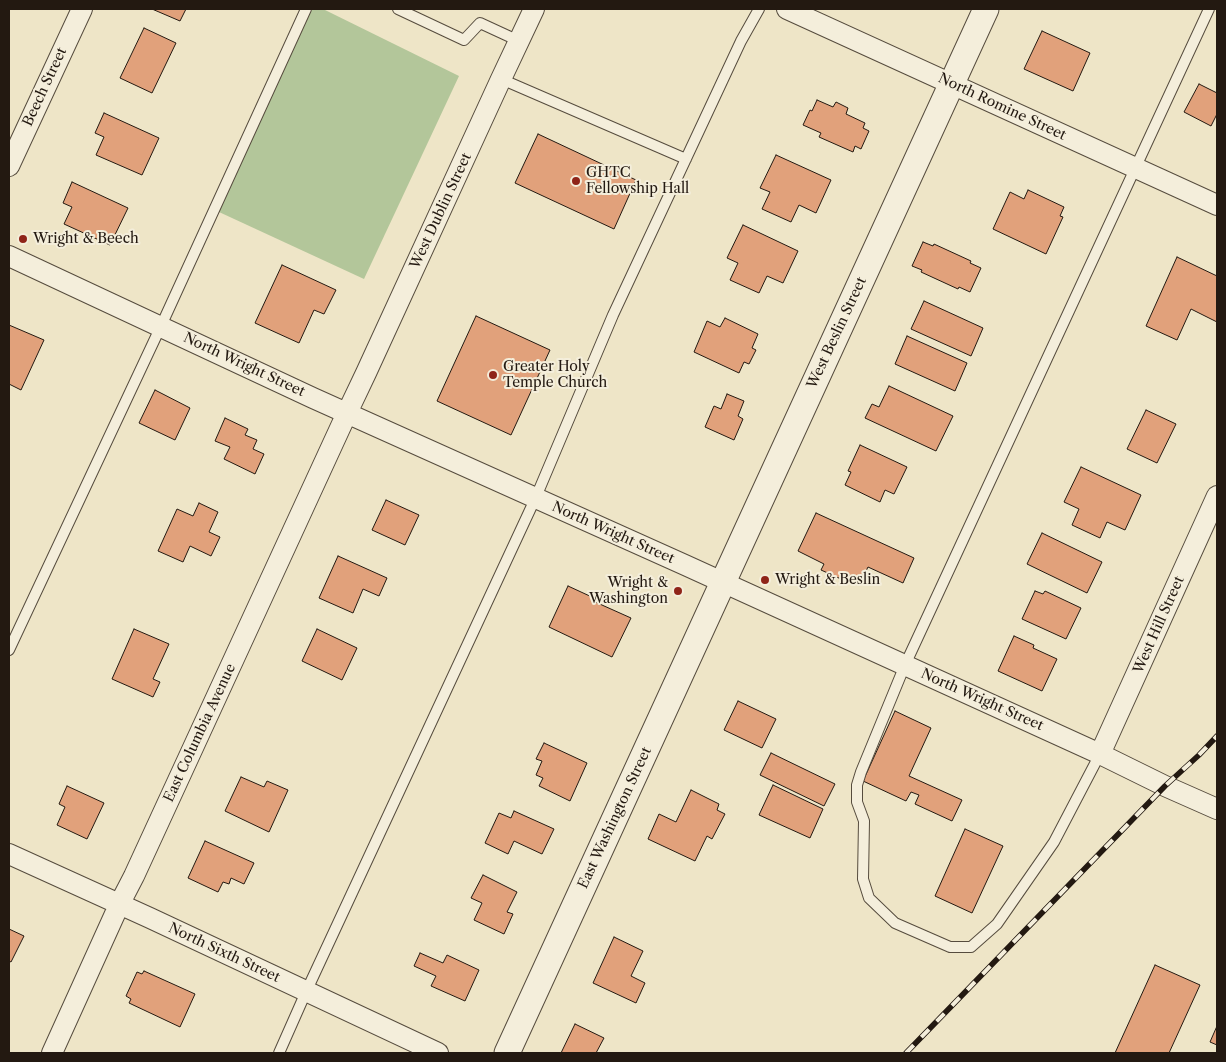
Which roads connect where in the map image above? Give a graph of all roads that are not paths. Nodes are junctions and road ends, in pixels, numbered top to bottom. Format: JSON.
{"nodes":[{"id":1,"x":82,"y":9,"type":"edge"},
{"id":2,"x":306,"y":9,"type":"edge"},
{"id":3,"x":398,"y":9,"type":"edge"},
{"id":4,"x":534,"y":9,"type":"edge"},
{"id":5,"x":759,"y":9,"type":"edge"},
{"id":6,"x":787,"y":9,"type":"edge"},
{"id":7,"x":986,"y":9,"type":"edge"},
{"id":8,"x":1209,"y":9,"type":"edge"},
{"id":9,"x":519,"y":41,"type":"junction"},
{"id":10,"x":501,"y":79,"type":"junction"},
{"id":11,"x":952,"y":84,"type":"junction"},
{"id":12,"x":686,"y":159,"type":"junction"},
{"id":13,"x":9,"y":166,"type":"edge"},
{"id":14,"x":1135,"y":168,"type":"junction"},
{"id":15,"x":1217,"y":205,"type":"edge"},
{"id":16,"x":9,"y":256,"type":"edge"},
{"id":17,"x":161,"y":326,"type":"junction"},
{"id":18,"x":347,"y":413,"type":"junction"},
{"id":19,"x":1217,"y":496,"type":"edge"},
{"id":20,"x":536,"y":498,"type":"junction"},
{"id":21,"x":723,"y":583,"type":"junction"},
{"id":22,"x":9,"y":650,"type":"edge"},
{"id":23,"x":905,"y":666,"type":"junction"},
{"id":24,"x":1100,"y":754,"type":"junction"},
{"id":25,"x":1217,"y":809,"type":"edge"},
{"id":26,"x":9,"y":854,"type":"edge"},
{"id":27,"x":119,"y":904,"type":"junction"},
{"id":28,"x":306,"y":992,"type":"junction"},
{"id":29,"x":52,"y":1053,"type":"edge"},
{"id":30,"x":279,"y":1053,"type":"edge"},
{"id":31,"x":438,"y":1053,"type":"edge"},
{"id":32,"x":507,"y":1053,"type":"edge"}],
"edges":[{"from":1,"to":13,"type":"street","name":"Beech Street"},
{"from":2,"to":17,"type":"lane"},
{"from":3,"to":9,"type":"lane"},
{"from":4,"to":9,"type":"street","name":"West Dublin Street"},
{"from":5,"to":12,"type":"lane"},
{"from":6,"to":11,"type":"street","name":"North Romine Street"},
{"from":7,"to":11,"type":"street","name":"West Beslin Street"},
{"from":8,"to":14,"type":"lane"},
{"from":9,"to":10,"type":"street","name":"West Dublin Street"},
{"from":10,"to":12,"type":"lane"},
{"from":10,"to":18,"type":"street","name":"West Dublin Street"},
{"from":11,"to":14,"type":"street","name":"North Romine Street"},
{"from":11,"to":21,"type":"street","name":"West Beslin Street"},
{"from":12,"to":20,"type":"lane"},
{"from":14,"to":15,"type":"street","name":"North Romine Street"},
{"from":14,"to":23,"type":"lane"},
{"from":16,"to":17,"type":"street","name":"North Wright Street"},
{"from":17,"to":18,"type":"street","name":"North Wright Street"},
{"from":17,"to":22,"type":"lane"},
{"from":18,"to":20,"type":"street","name":"North Wright Street"},
{"from":18,"to":27,"type":"street","name":"East Columbia Avenue"},
{"from":19,"to":24,"type":"street","name":"West Hill Street"},
{"from":20,"to":21,"type":"street","name":"North Wright Street"},
{"from":20,"to":28,"type":"lane"},
{"from":21,"to":23,"type":"street","name":"North Wright Street"},
{"from":21,"to":32,"type":"street","name":"East Washington Street"},
{"from":23,"to":24,"type":"street","name":"North Wright Street"},
{"from":23,"to":24,"type":"lane"},
{"from":24,"to":25,"type":"street","name":"North Wright Street"},
{"from":26,"to":27,"type":"street","name":"North Sixth Street"},
{"from":27,"to":28,"type":"street","name":"North Sixth Street"},
{"from":27,"to":29,"type":"street","name":"East Columbia Avenue"},
{"from":28,"to":30,"type":"lane"},
{"from":28,"to":31,"type":"street","name":"North Sixth Street"}]}
